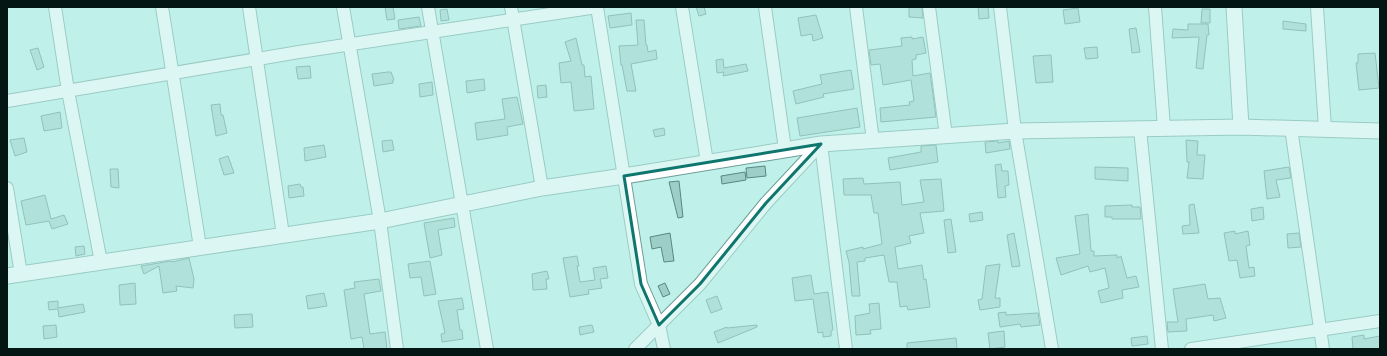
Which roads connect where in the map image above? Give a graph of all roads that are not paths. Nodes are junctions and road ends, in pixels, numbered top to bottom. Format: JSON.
{"nodes":[{"id":1,"x":55,"y":7,"type":"edge"},
{"id":2,"x":162,"y":7,"type":"edge"},
{"id":3,"x":249,"y":7,"type":"edge"},
{"id":4,"x":343,"y":7,"type":"edge"},
{"id":5,"x":428,"y":7,"type":"edge"},
{"id":6,"x":511,"y":7,"type":"edge"},
{"id":7,"x":597,"y":7,"type":"edge"},
{"id":8,"x":682,"y":7,"type":"edge"},
{"id":9,"x":764,"y":7,"type":"edge"},
{"id":10,"x":856,"y":7,"type":"edge"},
{"id":11,"x":929,"y":7,"type":"edge"},
{"id":12,"x":1000,"y":7,"type":"edge"},
{"id":13,"x":1155,"y":7,"type":"edge"},
{"id":14,"x":1234,"y":7,"type":"edge"},
{"id":15,"x":1317,"y":7,"type":"edge"},
{"id":16,"x":513,"y":20,"type":"junction"},
{"id":17,"x":433,"y":32,"type":"junction"},
{"id":18,"x":349,"y":44,"type":"junction"},
{"id":19,"x":257,"y":59,"type":"junction"},
{"id":20,"x":172,"y":73,"type":"junction"},
{"id":21,"x":68,"y":90,"type":"junction"},
{"id":22,"x":7,"y":101,"type":"edge"},
{"id":23,"x":1241,"y":127,"type":"junction"},
{"id":24,"x":1140,"y":128,"type":"junction"},
{"id":25,"x":1164,"y":128,"type":"junction"},
{"id":26,"x":1291,"y":128,"type":"junction"},
{"id":27,"x":1325,"y":129,"type":"junction"},
{"id":28,"x":1015,"y":131,"type":"junction"},
{"id":29,"x":1380,"y":131,"type":"edge"},
{"id":30,"x":946,"y":136,"type":"junction"},
{"id":31,"x":873,"y":140,"type":"junction"},
{"id":32,"x":821,"y":144,"type":"junction"},
{"id":33,"x":785,"y":149,"type":"junction"},
{"id":34,"x":708,"y":162,"type":"junction"},
{"id":35,"x":624,"y":176,"type":"junction"},
{"id":36,"x":7,"y":188,"type":"edge"},
{"id":37,"x":542,"y":188,"type":"junction"},
{"id":38,"x":462,"y":205,"type":"junction"},
{"id":39,"x":380,"y":220,"type":"junction"},
{"id":40,"x":283,"y":235,"type":"junction"},
{"id":41,"x":200,"y":247,"type":"junction"},
{"id":42,"x":101,"y":262,"type":"junction"},
{"id":43,"x":14,"y":275,"type":"edge"},
{"id":44,"x":1380,"y":321,"type":"edge"},
{"id":45,"x":659,"y":325,"type":"junction"},
{"id":46,"x":1320,"y":330,"type":"junction"},
{"id":47,"x":397,"y":349,"type":"edge"},
{"id":48,"x":487,"y":349,"type":"edge"},
{"id":49,"x":635,"y":349,"type":"edge"},
{"id":50,"x":664,"y":349,"type":"edge"},
{"id":51,"x":846,"y":349,"type":"edge"},
{"id":52,"x":1052,"y":349,"type":"edge"},
{"id":53,"x":1162,"y":349,"type":"edge"},
{"id":54,"x":1191,"y":349,"type":"edge"},
{"id":55,"x":1323,"y":349,"type":"edge"}],
"edges":[{"from":1,"to":21,"type":"street"},
{"from":2,"to":20,"type":"street"},
{"from":3,"to":19,"type":"street"},
{"from":4,"to":18,"type":"street"},
{"from":5,"to":17,"type":"street"},
{"from":6,"to":16,"type":"street"},
{"from":7,"to":16,"type":"street"},
{"from":7,"to":35,"type":"street"},
{"from":8,"to":34,"type":"street"},
{"from":9,"to":33,"type":"street"},
{"from":10,"to":31,"type":"street"},
{"from":11,"to":30,"type":"street"},
{"from":12,"to":28,"type":"street"},
{"from":13,"to":25,"type":"street"},
{"from":14,"to":23,"type":"street"},
{"from":15,"to":27,"type":"street"},
{"from":16,"to":17,"type":"street"},
{"from":16,"to":37,"type":"street"},
{"from":17,"to":18,"type":"street"},
{"from":17,"to":38,"type":"street"},
{"from":18,"to":19,"type":"street"},
{"from":18,"to":39,"type":"street"},
{"from":19,"to":20,"type":"street"},
{"from":19,"to":40,"type":"street"},
{"from":20,"to":21,"type":"street"},
{"from":20,"to":41,"type":"street"},
{"from":21,"to":22,"type":"street"},
{"from":21,"to":42,"type":"street"},
{"from":23,"to":25,"type":"street"},
{"from":23,"to":26,"type":"street"},
{"from":24,"to":25,"type":"street"},
{"from":24,"to":28,"type":"street"},
{"from":24,"to":53,"type":"street"},
{"from":26,"to":27,"type":"street"},
{"from":26,"to":46,"type":"street"},
{"from":27,"to":29,"type":"street"},
{"from":28,"to":30,"type":"street"},
{"from":28,"to":52,"type":"street"},
{"from":30,"to":31,"type":"street"},
{"from":31,"to":32,"type":"street"},
{"from":32,"to":33,"type":"street"},
{"from":32,"to":45,"type":"street"},
{"from":32,"to":51,"type":"street"},
{"from":33,"to":34,"type":"street"},
{"from":34,"to":35,"type":"street"},
{"from":35,"to":37,"type":"street"},
{"from":35,"to":45,"type":"street"},
{"from":36,"to":43,"type":"street"},
{"from":37,"to":38,"type":"street"},
{"from":38,"to":39,"type":"street"},
{"from":38,"to":48,"type":"street"},
{"from":39,"to":40,"type":"street"},
{"from":39,"to":47,"type":"street"},
{"from":40,"to":41,"type":"street"},
{"from":41,"to":42,"type":"street"},
{"from":42,"to":43,"type":"street"},
{"from":44,"to":46,"type":"street"},
{"from":45,"to":49,"type":"street"},
{"from":45,"to":50,"type":"street"},
{"from":46,"to":54,"type":"street"},
{"from":46,"to":55,"type":"street"}]}
